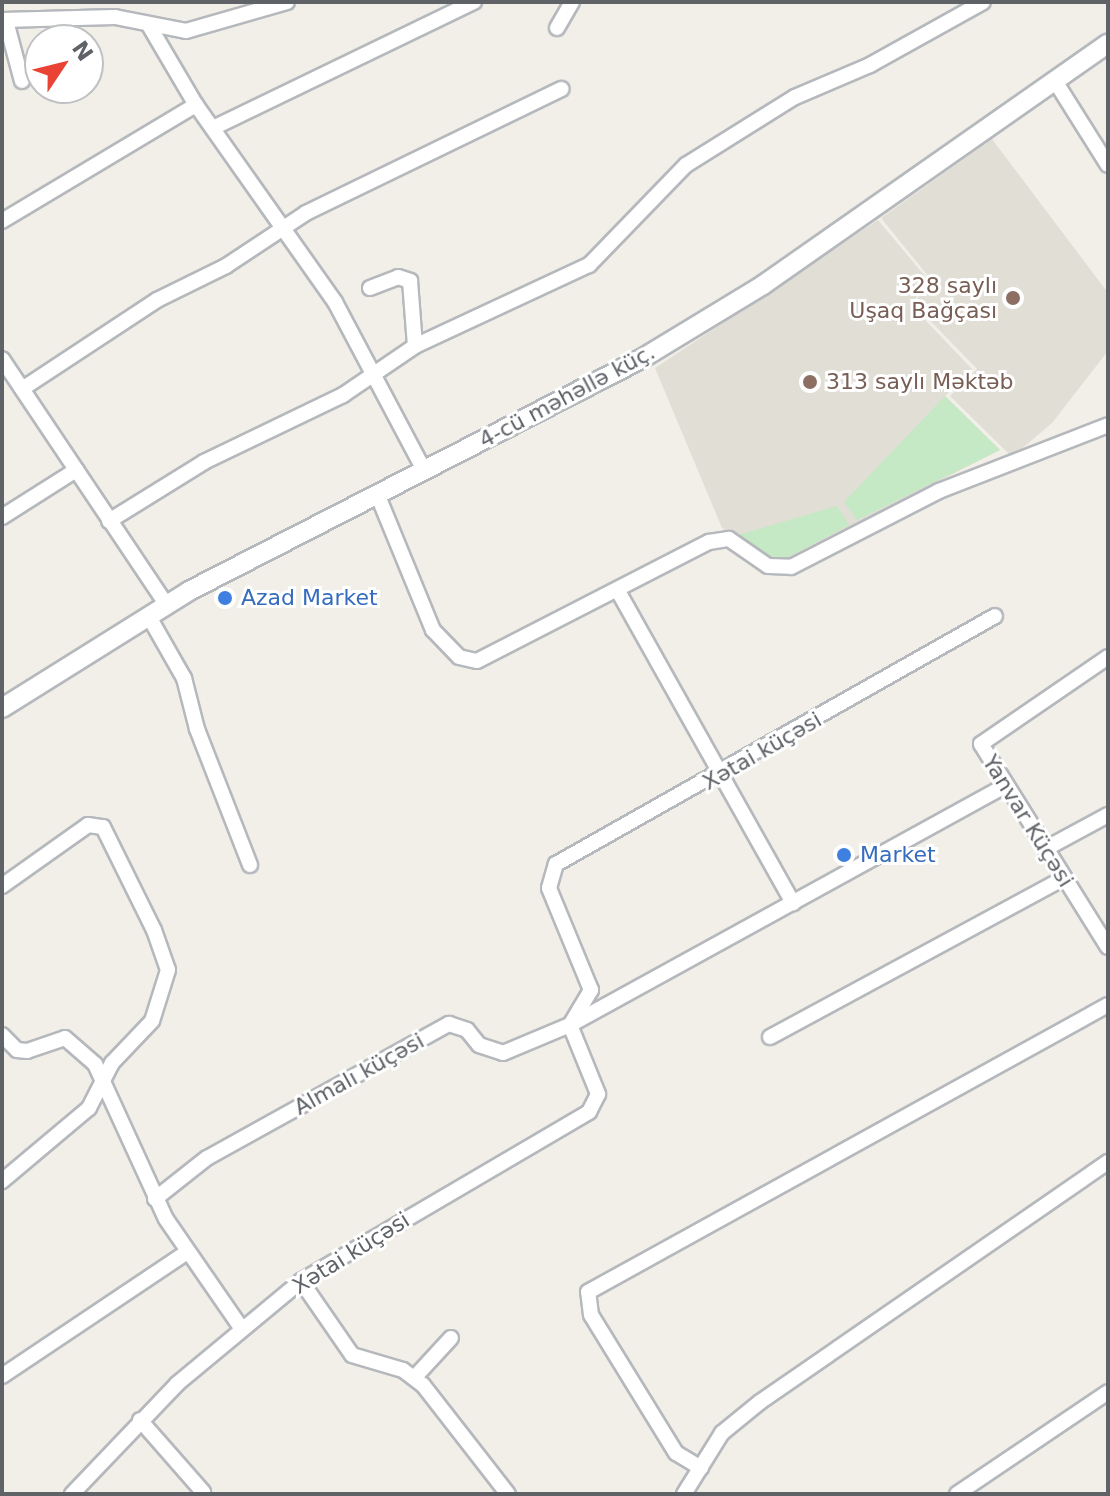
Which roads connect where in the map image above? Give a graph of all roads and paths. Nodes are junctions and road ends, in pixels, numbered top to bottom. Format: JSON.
{"nodes":[{"id":1,"x":287,"y":2,"type":"edge"},
{"id":2,"x":474,"y":2,"type":"edge"},
{"id":3,"x":572,"y":2,"type":"edge"},
{"id":4,"x":983,"y":2,"type":"edge"},
{"id":5,"x":4,"y":21,"type":"edge"},
{"id":6,"x":150,"y":27,"type":"junction"},
{"id":7,"x":557,"y":28,"type":"dead end"},
{"id":8,"x":1108,"y":43,"type":"edge"},
{"id":9,"x":22,"y":81,"type":"dead end"},
{"id":10,"x":1055,"y":81,"type":"junction"},
{"id":11,"x":561,"y":89,"type":"dead end"},
{"id":12,"x":196,"y":105,"type":"junction"},
{"id":13,"x":213,"y":128,"type":"junction"},
{"id":14,"x":1108,"y":165,"type":"edge"},
{"id":15,"x":2,"y":221,"type":"edge"},
{"id":16,"x":283,"y":226,"type":"junction"},
{"id":17,"x":370,"y":288,"type":"dead end"},
{"id":18,"x":415,"y":346,"type":"junction"},
{"id":19,"x":2,"y":359,"type":"edge"},
{"id":20,"x":375,"y":375,"type":"junction"},
{"id":21,"x":22,"y":389,"type":"junction"},
{"id":22,"x":1108,"y":425,"type":"edge"},
{"id":23,"x":76,"y":470,"type":"junction"},
{"id":24,"x":425,"y":472,"type":"junction"},
{"id":25,"x":378,"y":496,"type":"junction"},
{"id":26,"x":2,"y":517,"type":"edge"},
{"id":27,"x":109,"y":521,"type":"junction"},
{"id":28,"x":618,"y":591,"type":"junction"},
{"id":29,"x":166,"y":604,"type":"junction"},
{"id":30,"x":148,"y":615,"type":"junction"},
{"id":31,"x":995,"y":616,"type":"dead end"},
{"id":32,"x":1108,"y":657,"type":"edge"},
{"id":33,"x":2,"y":708,"type":"edge"},
{"id":34,"x":721,"y":775,"type":"junction"},
{"id":35,"x":1004,"y":786,"type":"junction"},
{"id":36,"x":1108,"y":815,"type":"edge"},
{"id":37,"x":1045,"y":849,"type":"junction"},
{"id":38,"x":250,"y":865,"type":"dead end"},
{"id":39,"x":1064,"y":878,"type":"junction"},
{"id":40,"x":2,"y":886,"type":"edge"},
{"id":41,"x":793,"y":903,"type":"junction"},
{"id":42,"x":1108,"y":947,"type":"edge"},
{"id":43,"x":1108,"y":1005,"type":"edge"},
{"id":44,"x":570,"y":1025,"type":"junction"},
{"id":45,"x":2,"y":1035,"type":"edge"},
{"id":46,"x":770,"y":1037,"type":"dead end"},
{"id":47,"x":104,"y":1081,"type":"junction"},
{"id":48,"x":1108,"y":1162,"type":"edge"},
{"id":49,"x":2,"y":1181,"type":"edge"},
{"id":50,"x":155,"y":1199,"type":"junction"},
{"id":51,"x":186,"y":1253,"type":"junction"},
{"id":52,"x":301,"y":1281,"type":"junction"},
{"id":53,"x":242,"y":1329,"type":"junction"},
{"id":54,"x":451,"y":1338,"type":"dead end"},
{"id":55,"x":2,"y":1376,"type":"edge"},
{"id":56,"x":415,"y":1377,"type":"junction"},
{"id":57,"x":1108,"y":1392,"type":"edge"},
{"id":58,"x":140,"y":1420,"type":"junction"},
{"id":59,"x":701,"y":1468,"type":"junction"},
{"id":60,"x":203,"y":1492,"type":"dead end"},
{"id":61,"x":72,"y":1494,"type":"edge"},
{"id":62,"x":508,"y":1494,"type":"edge"},
{"id":63,"x":684,"y":1494,"type":"edge"},
{"id":64,"x":957,"y":1494,"type":"edge"}],
"edges":[{"from":1,"to":6,"type":"street"},
{"from":2,"to":13,"type":"street"},
{"from":3,"to":7,"type":"street"},
{"from":4,"to":18,"type":"street"},
{"from":5,"to":6,"type":"street"},
{"from":5,"to":9,"type":"street"},
{"from":6,"to":12,"type":"street"},
{"from":8,"to":10,"type":"street","name":"4-cü məhəllə küç."},
{"from":10,"to":14,"type":"street"},
{"from":10,"to":24,"type":"street","name":"4-cü məhəllə küç."},
{"from":11,"to":16,"type":"street"},
{"from":12,"to":13,"type":"street"},
{"from":12,"to":15,"type":"street"},
{"from":13,"to":16,"type":"street"},
{"from":16,"to":20,"type":"street"},
{"from":16,"to":21,"type":"street"},
{"from":17,"to":18,"type":"street"},
{"from":18,"to":20,"type":"street"},
{"from":19,"to":21,"type":"street"},
{"from":20,"to":24,"type":"street"},
{"from":20,"to":27,"type":"street"},
{"from":21,"to":23,"type":"street"},
{"from":22,"to":28,"type":"street"},
{"from":23,"to":26,"type":"street"},
{"from":23,"to":27,"type":"street"},
{"from":24,"to":25,"type":"street","name":"4-cü məhəllə küç."},
{"from":25,"to":28,"type":"street"},
{"from":25,"to":29,"type":"street","name":"4-cü məhəllə küç."},
{"from":27,"to":29,"type":"street"},
{"from":28,"to":34,"type":"street"},
{"from":29,"to":30,"type":"street","name":"4-cü məhəllə küç."},
{"from":30,"to":33,"type":"street","name":"4-cü məhəllə küç."},
{"from":30,"to":38,"type":"street"},
{"from":31,"to":34,"type":"street","name":"Xətai küçəsi"},
{"from":32,"to":35,"type":"street","name":"Yanvar Küçəsi"},
{"from":34,"to":41,"type":"street"},
{"from":34,"to":44,"type":"street","name":"Xətai küçəsi"},
{"from":35,"to":37,"type":"street","name":"Yanvar Küçəsi"},
{"from":35,"to":41,"type":"street"},
{"from":36,"to":37,"type":"street"},
{"from":37,"to":39,"type":"street","name":"Yanvar Küçəsi"},
{"from":39,"to":42,"type":"street","name":"Yanvar Küçəsi"},
{"from":39,"to":46,"type":"street"},
{"from":40,"to":47,"type":"street"},
{"from":41,"to":44,"type":"street"},
{"from":43,"to":59,"type":"street"},
{"from":44,"to":50,"type":"street","name":"Almalı küçəsi"},
{"from":44,"to":52,"type":"street","name":"Xətai küçəsi"},
{"from":45,"to":47,"type":"street"},
{"from":47,"to":49,"type":"street"},
{"from":47,"to":50,"type":"street"},
{"from":48,"to":59,"type":"street"},
{"from":50,"to":51,"type":"street"},
{"from":51,"to":53,"type":"street"},
{"from":51,"to":55,"type":"street"},
{"from":52,"to":53,"type":"street","name":"Xətai küçəsi"},
{"from":52,"to":56,"type":"street"},
{"from":53,"to":58,"type":"street","name":"Xətai küçəsi"},
{"from":54,"to":56,"type":"street"},
{"from":56,"to":62,"type":"street"},
{"from":57,"to":64,"type":"street"},
{"from":58,"to":60,"type":"street"},
{"from":58,"to":61,"type":"street","name":"Xətai küçəsi"},
{"from":59,"to":63,"type":"street"}]}
